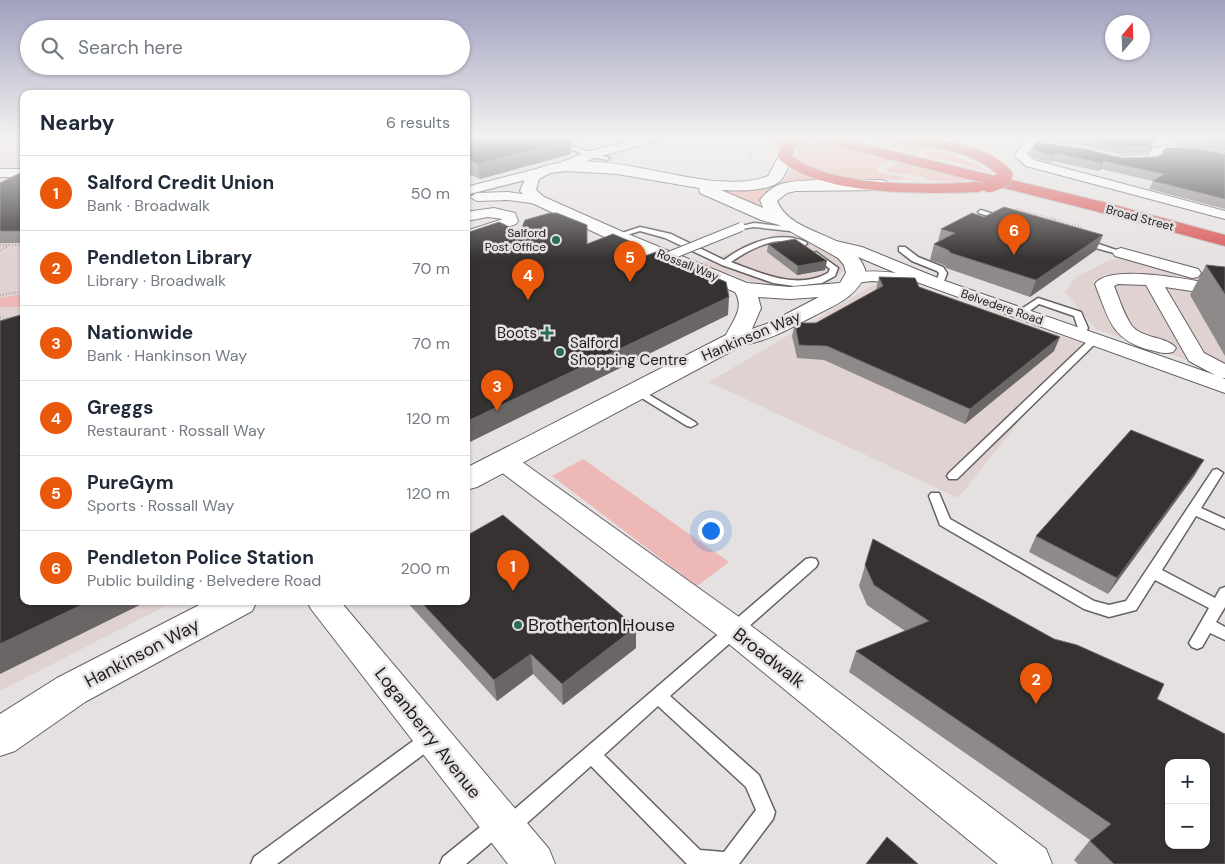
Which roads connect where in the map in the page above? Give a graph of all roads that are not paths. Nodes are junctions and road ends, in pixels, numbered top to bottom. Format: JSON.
{"nodes":[{"id":1,"x":516,"y":178,"type":"edge"},
{"id":2,"x":533,"y":178,"type":"edge"},
{"id":3,"x":667,"y":178,"type":"edge"},
{"id":4,"x":772,"y":178,"type":"edge"},
{"id":5,"x":842,"y":178,"type":"edge"},
{"id":6,"x":984,"y":178,"type":"edge"},
{"id":7,"x":1004,"y":178,"type":"edge"},
{"id":8,"x":1007,"y":178,"type":"edge"},
{"id":9,"x":1046,"y":178,"type":"edge"},
{"id":10,"x":1087,"y":178,"type":"edge"},
{"id":11,"x":674,"y":180,"type":"junction"},
{"id":12,"x":885,"y":184,"type":"junction"},
{"id":13,"x":954,"y":188,"type":"junction"},
{"id":14,"x":470,"y":190,"type":"edge"},
{"id":15,"x":470,"y":198,"type":"edge"},
{"id":16,"x":538,"y":200,"type":"junction"},
{"id":17,"x":742,"y":205,"type":"junction"},
{"id":18,"x":982,"y":212,"type":"dead end"},
{"id":19,"x":1225,"y":215,"type":"edge"},
{"id":20,"x":470,"y":216,"type":"edge"},
{"id":21,"x":1009,"y":220,"type":"edge"},
{"id":22,"x":1225,"y":223,"type":"edge"},
{"id":23,"x":792,"y":225,"type":"junction"},
{"id":24,"x":741,"y":227,"type":"junction"},
{"id":25,"x":1225,"y":234,"type":"edge"},
{"id":26,"x":470,"y":235,"type":"edge"},
{"id":27,"x":617,"y":236,"type":"junction"},
{"id":28,"x":1074,"y":240,"type":"edge"},
{"id":29,"x":1225,"y":241,"type":"edge"},
{"id":30,"x":827,"y":244,"type":"junction"},
{"id":31,"x":902,"y":250,"type":"dead end"},
{"id":32,"x":1121,"y":253,"type":"joint"},
{"id":33,"x":1225,"y":255,"type":"edge"},
{"id":34,"x":725,"y":263,"type":"junction"},
{"id":35,"x":644,"y":266,"type":"edge"},
{"id":36,"x":1152,"y":280,"type":"junction"},
{"id":37,"x":853,"y":281,"type":"junction"},
{"id":38,"x":1225,"y":283,"type":"edge"},
{"id":39,"x":936,"y":284,"type":"junction"},
{"id":40,"x":742,"y":288,"type":"junction"},
{"id":41,"x":1225,"y":291,"type":"edge"},
{"id":42,"x":1087,"y":337,"type":"junction"},
{"id":43,"x":736,"y":339,"type":"junction"},
{"id":44,"x":1196,"y":358,"type":"junction"},
{"id":45,"x":1225,"y":372,"type":"edge"},
{"id":46,"x":1225,"y":386,"type":"edge"},
{"id":47,"x":636,"y":390,"type":"junction"},
{"id":48,"x":691,"y":424,"type":"dead end"},
{"id":49,"x":502,"y":460,"type":"junction"},
{"id":50,"x":1217,"y":473,"type":"dead end"},
{"id":51,"x":953,"y":476,"type":"dead end"},
{"id":52,"x":470,"y":478,"type":"edge"},
{"id":53,"x":934,"y":496,"type":"dead end"},
{"id":54,"x":1193,"y":509,"type":"junction"},
{"id":55,"x":1225,"y":524,"type":"edge"},
{"id":56,"x":811,"y":563,"type":"dead end"},
{"id":57,"x":1152,"y":572,"type":"junction"},
{"id":58,"x":1221,"y":599,"type":"edge"},
{"id":59,"x":231,"y":605,"type":"edge"},
{"id":60,"x":325,"y":605,"type":"edge"},
{"id":61,"x":1207,"y":624,"type":"junction"},
{"id":62,"x":735,"y":631,"type":"junction"},
{"id":63,"x":1225,"y":634,"type":"edge"},
{"id":64,"x":1197,"y":643,"type":"dead end"},
{"id":65,"x":71,"y":690,"type":"junction"},
{"id":66,"x":658,"y":696,"type":"junction"},
{"id":67,"x":0,"y":717,"type":"edge"},
{"id":68,"x":0,"y":737,"type":"edge"},
{"id":69,"x":433,"y":737,"type":"junction"},
{"id":70,"x":591,"y":754,"type":"junction"},
{"id":71,"x":503,"y":826,"type":"junction"},
{"id":72,"x":261,"y":864,"type":"edge"},
{"id":73,"x":450,"y":864,"type":"edge"},
{"id":74,"x":534,"y":864,"type":"edge"},
{"id":75,"x":1031,"y":864,"type":"edge"}],
"edges":[{"from":1,"to":14,"type":"street"},
{"from":2,"to":16,"type":"street"},
{"from":3,"to":11,"type":"street"},
{"from":4,"to":11,"type":"street"},
{"from":5,"to":12,"type":"highway"},
{"from":6,"to":29,"type":"highway","name":"Broad Street"},
{"from":7,"to":13,"type":"highway","bridge":true},
{"from":8,"to":25,"type":"highway","name":"Broad Street"},
{"from":9,"to":22,"type":"highway"},
{"from":10,"to":19,"type":"street"},
{"from":11,"to":17,"type":"street","name":"Belvedere Road"},
{"from":12,"to":13,"type":"highway"},
{"from":12,"to":23,"type":"street"},
{"from":13,"to":33,"type":"highway"},
{"from":15,"to":16,"type":"street"},
{"from":16,"to":27,"type":"street","name":"Rossall Way"},
{"from":17,"to":23,"type":"street","name":"Belvedere Road"},
{"from":17,"to":24,"type":"lane"},
{"from":18,"to":21,"type":"lane"},
{"from":20,"to":26,"type":"street"},
{"from":23,"to":24,"type":"lane"},
{"from":23,"to":30,"type":"street","name":"Belvedere Road"},
{"from":24,"to":35,"type":"lane","bridge":true},
{"from":27,"to":34,"type":"lane"},
{"from":27,"to":40,"type":"street","name":"Rossall Way"},
{"from":28,"to":32,"type":"lane"},
{"from":30,"to":37,"type":"street"},
{"from":30,"to":39,"type":"street","name":"Belvedere Road"},
{"from":31,"to":39,"type":"lane"},
{"from":32,"to":38,"type":"street"},
{"from":34,"to":34,"type":"lane"},
{"from":36,"to":41,"type":"street"},
{"from":36,"to":44,"type":"street"},
{"from":36,"to":44,"type":"street"},
{"from":37,"to":39,"type":"street"},
{"from":37,"to":40,"type":"street","name":"Rossall Way"},
{"from":37,"to":43,"type":"street","name":"Hankinson Way"},
{"from":39,"to":42,"type":"street","name":"Belvedere Road"},
{"from":40,"to":43,"type":"street"},
{"from":42,"to":46,"type":"street","name":"Belvedere Road"},
{"from":42,"to":51,"type":"lane"},
{"from":43,"to":47,"type":"street","name":"Hankinson Way"},
{"from":44,"to":45,"type":"street"},
{"from":47,"to":48,"type":"lane"},
{"from":47,"to":49,"type":"street","name":"Hankinson Way"},
{"from":49,"to":52,"type":"street","name":"Hankinson Way"},
{"from":49,"to":62,"type":"street","name":"Broadwalk"},
{"from":50,"to":54,"type":"lane"},
{"from":53,"to":57,"type":"lane"},
{"from":54,"to":55,"type":"lane"},
{"from":54,"to":57,"type":"lane"},
{"from":56,"to":62,"type":"lane"},
{"from":57,"to":58,"type":"lane"},
{"from":58,"to":61,"type":"lane"},
{"from":59,"to":65,"type":"street","name":"Hankinson Way"},
{"from":60,"to":69,"type":"street","name":"Loganberry Avenue"},
{"from":61,"to":63,"type":"lane"},
{"from":61,"to":64,"type":"lane"},
{"from":62,"to":66,"type":"lane"},
{"from":62,"to":75,"type":"street","name":"Broadwalk"},
{"from":65,"to":67,"type":"street","name":"Hankinson Way"},
{"from":65,"to":68,"type":"street","name":"Hankinson Way"},
{"from":66,"to":70,"type":"lane"},
{"from":66,"to":70,"type":"lane"},
{"from":69,"to":71,"type":"street","name":"Loganberry Avenue"},
{"from":69,"to":72,"type":"lane"},
{"from":70,"to":71,"type":"lane"},
{"from":71,"to":73,"type":"lane"},
{"from":71,"to":74,"type":"street","name":"Loganberry Avenue"}]}
